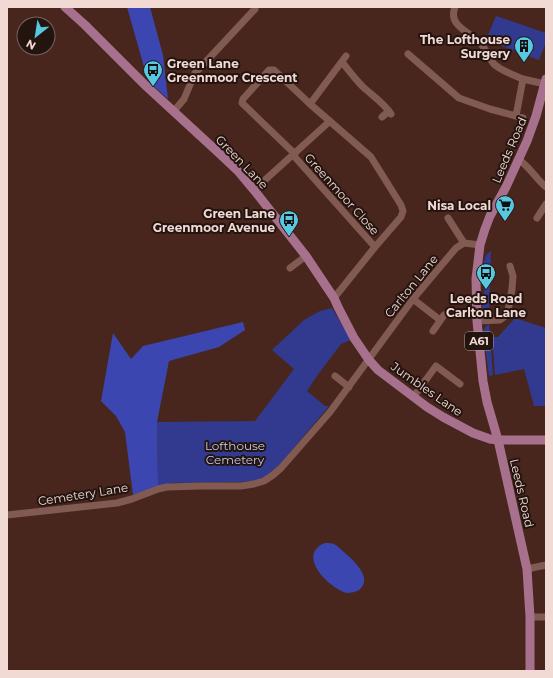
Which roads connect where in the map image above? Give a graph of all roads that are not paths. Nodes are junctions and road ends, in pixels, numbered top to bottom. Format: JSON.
{"nodes":[{"id":1,"x":65,"y":7,"type":"edge"},
{"id":2,"x":455,"y":7,"type":"edge"},
{"id":3,"x":255,"y":10,"type":"dead end"},
{"id":4,"x":408,"y":54,"type":"dead end"},
{"id":5,"x":523,"y":79,"type":"junction"},
{"id":6,"x":545,"y":82,"type":"edge"},
{"id":7,"x":310,"y":104,"type":"junction"},
{"id":8,"x":171,"y":109,"type":"junction"},
{"id":9,"x":382,"y":117,"type":"dead end"},
{"id":10,"x":330,"y":121,"type":"junction"},
{"id":11,"x":294,"y":154,"type":"junction"},
{"id":12,"x":519,"y":160,"type":"junction"},
{"id":13,"x":546,"y":187,"type":"edge"},
{"id":14,"x":254,"y":190,"type":"junction"},
{"id":15,"x":546,"y":204,"type":"edge"},
{"id":16,"x":448,"y":218,"type":"dead end"},
{"id":17,"x":536,"y":218,"type":"dead end"},
{"id":18,"x":464,"y":243,"type":"junction"},
{"id":19,"x":480,"y":246,"type":"junction"},
{"id":20,"x":375,"y":247,"type":"junction"},
{"id":21,"x":306,"y":256,"type":"junction"},
{"id":22,"x":510,"y":266,"type":"dead end"},
{"id":23,"x":290,"y":268,"type":"dead end"},
{"id":24,"x":334,"y":298,"type":"junction"},
{"id":25,"x":413,"y":299,"type":"junction"},
{"id":26,"x":477,"y":321,"type":"junction"},
{"id":27,"x":433,"y":331,"type":"dead end"},
{"id":28,"x":369,"y":360,"type":"junction"},
{"id":29,"x":335,"y":376,"type":"dead end"},
{"id":30,"x":460,"y":384,"type":"dead end"},
{"id":31,"x":349,"y":387,"type":"junction"},
{"id":32,"x":414,"y":396,"type":"junction"},
{"id":33,"x":498,"y":440,"type":"junction"},
{"id":34,"x":546,"y":440,"type":"edge"},
{"id":35,"x":7,"y":515,"type":"edge"},
{"id":36,"x":546,"y":565,"type":"edge"},
{"id":37,"x":527,"y":569,"type":"junction"},
{"id":38,"x":530,"y":617,"type":"junction"},
{"id":39,"x":546,"y":617,"type":"edge"},
{"id":40,"x":530,"y":671,"type":"edge"}],
"edges":[{"from":1,"to":8,"type":"main road","name":"Green Lane"},
{"from":2,"to":5,"type":"street"},
{"from":3,"to":8,"type":"street"},
{"from":4,"to":5,"type":"street"},
{"from":5,"to":6,"type":"street"},
{"from":6,"to":12,"type":"main road","name":"Leeds Road","number":"A61"},
{"from":7,"to":9,"type":"street"},
{"from":7,"to":10,"type":"street"},
{"from":7,"to":11,"type":"street","name":"Greenmoor Close"},
{"from":8,"to":14,"type":"main road","name":"Green Lane"},
{"from":10,"to":11,"type":"street"},
{"from":10,"to":20,"type":"street"},
{"from":11,"to":14,"type":"street"},
{"from":11,"to":20,"type":"street","name":"Greenmoor Close"},
{"from":12,"to":13,"type":"street"},
{"from":12,"to":19,"type":"main road","name":"Leeds Road","number":"A61"},
{"from":14,"to":21,"type":"main road","name":"Green Lane"},
{"from":15,"to":17,"type":"street"},
{"from":16,"to":18,"type":"street"},
{"from":18,"to":19,"type":"street"},
{"from":18,"to":25,"type":"street","name":"Carlton Lane"},
{"from":19,"to":26,"type":"main road","name":"Leeds Road","number":"A61"},
{"from":20,"to":24,"type":"street"},
{"from":21,"to":23,"type":"street"},
{"from":21,"to":24,"type":"main road","name":"Green Lane"},
{"from":22,"to":26,"type":"street"},
{"from":24,"to":28,"type":"main road","name":"Green Lane"},
{"from":25,"to":27,"type":"street"},
{"from":25,"to":28,"type":"street","name":"Carlton Lane"},
{"from":26,"to":33,"type":"main road","name":"Leeds Road","number":"A61"},
{"from":28,"to":31,"type":"street","name":"Cemetery Lane"},
{"from":28,"to":32,"type":"main road","name":"Jumbles Lane"},
{"from":29,"to":31,"type":"street"},
{"from":30,"to":32,"type":"street"},
{"from":31,"to":35,"type":"street","name":"Cemetery Lane"},
{"from":32,"to":33,"type":"main road","name":"Jumbles Lane"},
{"from":33,"to":34,"type":"main road","name":"Jumbles Lane"},
{"from":33,"to":37,"type":"main road","name":"Leeds Road","number":"A61"},
{"from":36,"to":37,"type":"street"},
{"from":37,"to":38,"type":"main road","name":"Leeds Road","number":"A61"},
{"from":38,"to":39,"type":"street"},
{"from":38,"to":40,"type":"main road","name":"Leeds Road","number":"A61"}]}
